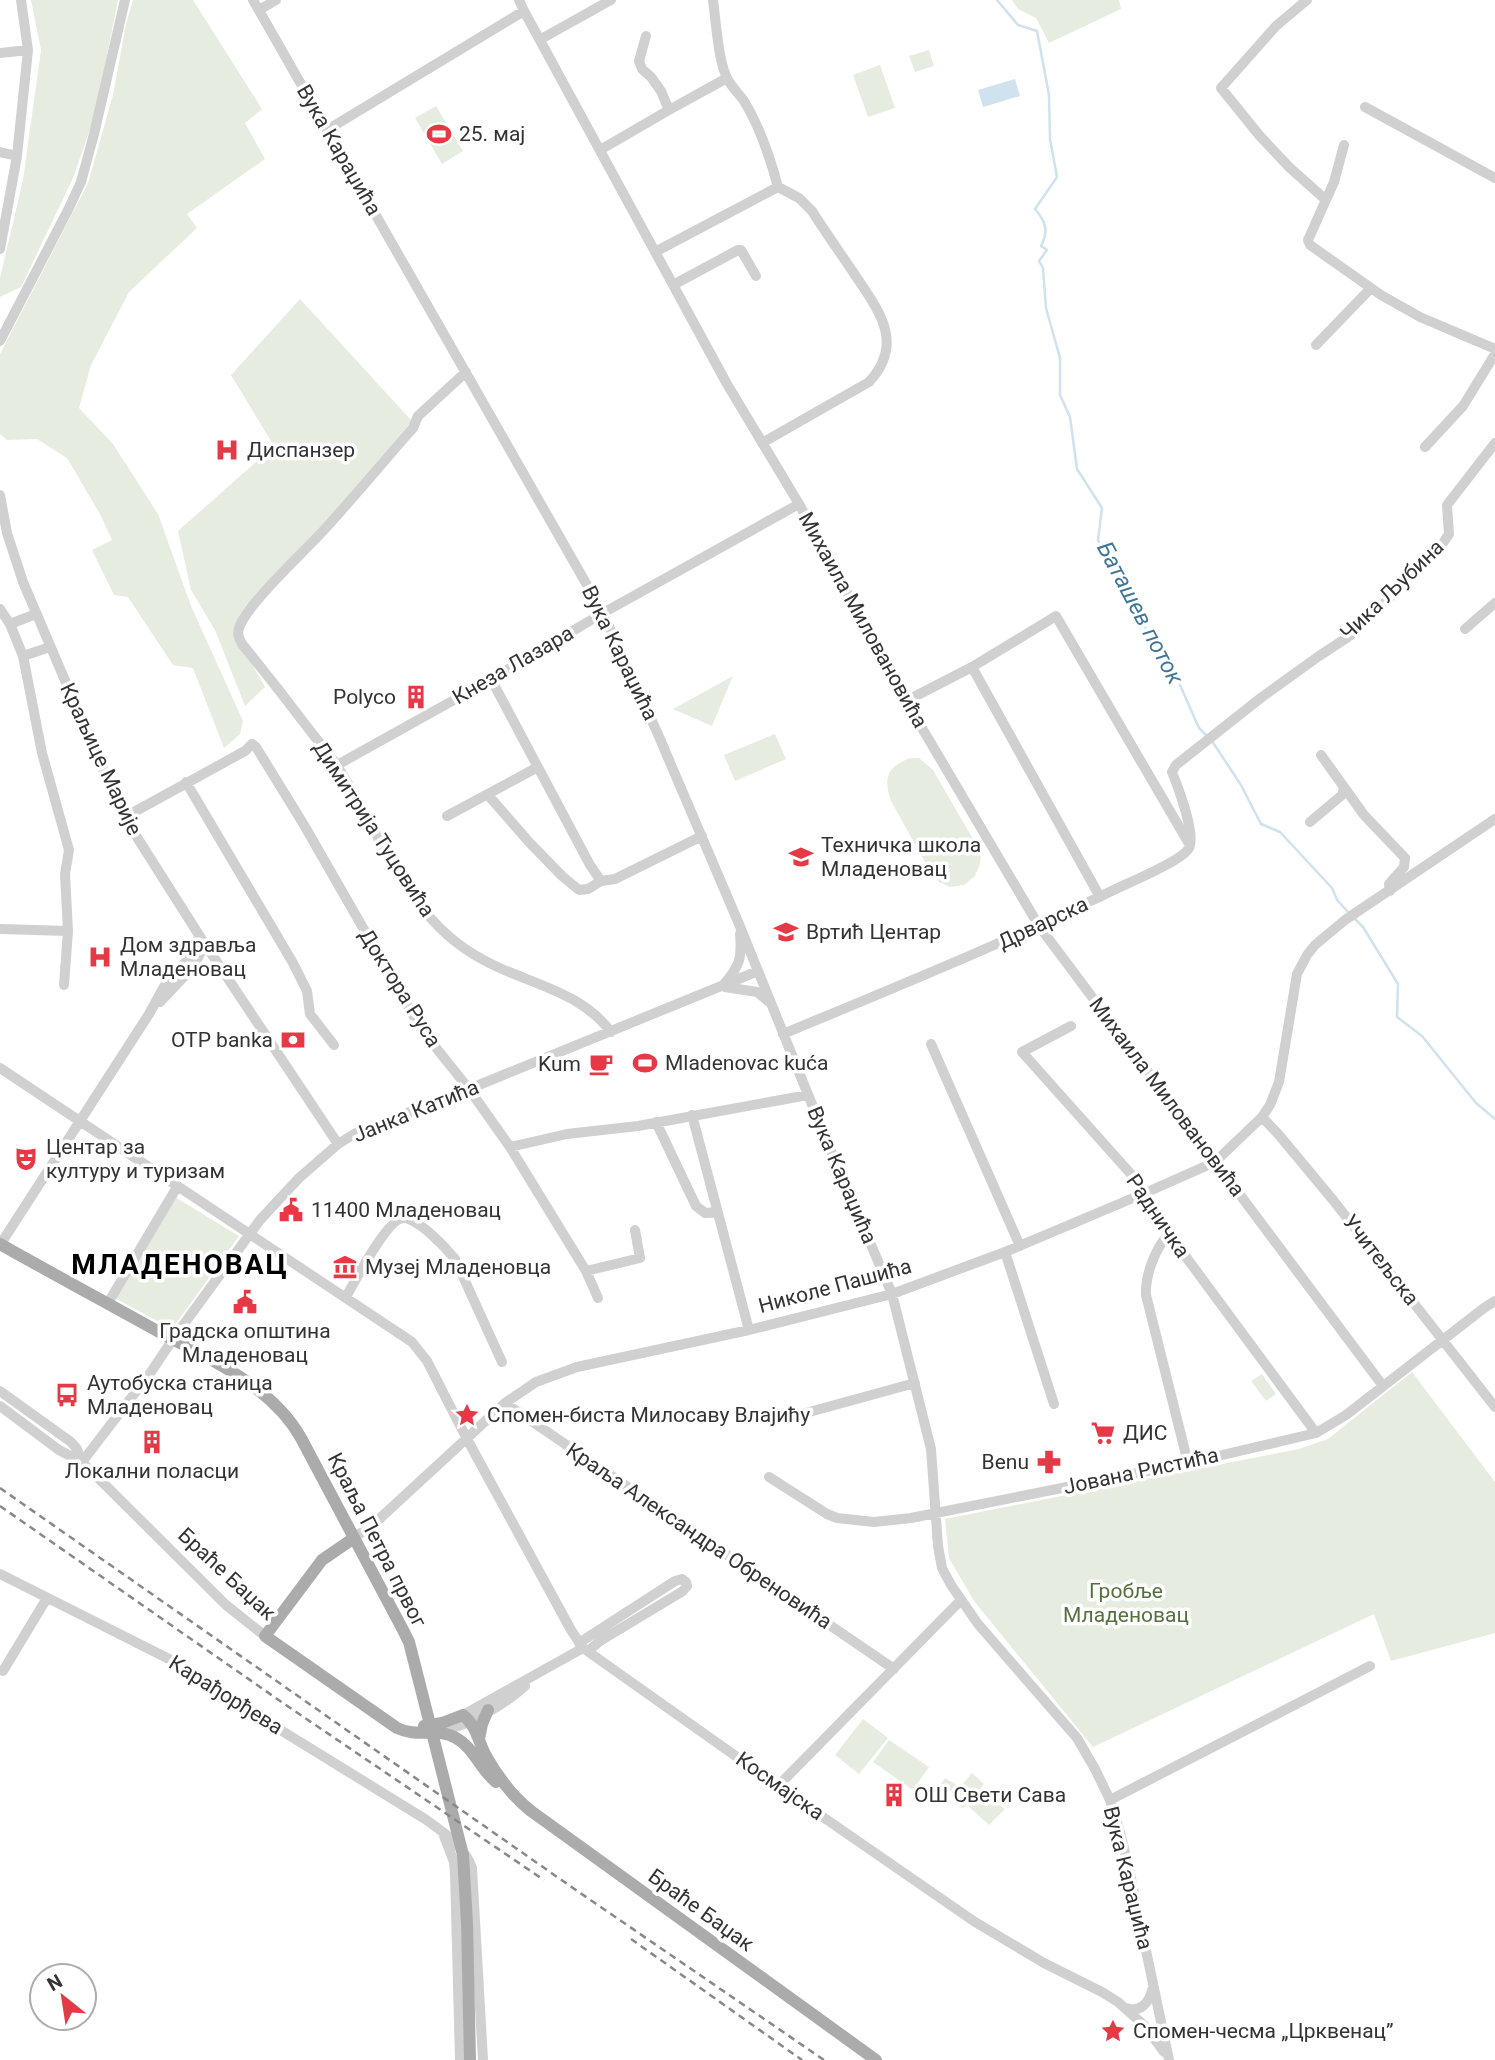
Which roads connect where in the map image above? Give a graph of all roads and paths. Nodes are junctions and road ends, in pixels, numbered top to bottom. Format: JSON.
{"nodes":[{"id":1,"x":21,"y":0,"type":"edge"},
{"id":2,"x":125,"y":0,"type":"edge"},
{"id":3,"x":253,"y":0,"type":"edge"},
{"id":4,"x":276,"y":0,"type":"edge"},
{"id":5,"x":519,"y":0,"type":"edge"},
{"id":6,"x":611,"y":0,"type":"edge"},
{"id":7,"x":713,"y":0,"type":"edge"},
{"id":8,"x":1303,"y":1,"type":"edge"},
{"id":9,"x":259,"y":10,"type":"junction"},
{"id":10,"x":524,"y":11,"type":"junction"},
{"id":11,"x":646,"y":36,"type":"dead end"},
{"id":12,"x":541,"y":39,"type":"junction"},
{"id":13,"x":28,"y":50,"type":"junction"},
{"id":14,"x":0,"y":53,"type":"edge"},
{"id":15,"x":727,"y":78,"type":"junction"},
{"id":16,"x":1364,"y":107,"type":"dead end"},
{"id":17,"x":669,"y":110,"type":"junction"},
{"id":18,"x":327,"y":130,"type":"junction"},
{"id":19,"x":1344,"y":145,"type":"dead end"},
{"id":20,"x":600,"y":150,"type":"junction"},
{"id":21,"x":0,"y":152,"type":"edge"},
{"id":22,"x":17,"y":156,"type":"junction"},
{"id":23,"x":1495,"y":177,"type":"edge"},
{"id":24,"x":778,"y":187,"type":"junction"},
{"id":25,"x":1326,"y":200,"type":"junction"},
{"id":26,"x":0,"y":249,"type":"edge"},
{"id":27,"x":654,"y":252,"type":"junction"},
{"id":28,"x":756,"y":276,"type":"dead end"},
{"id":29,"x":673,"y":285,"type":"junction"},
{"id":30,"x":1371,"y":288,"type":"junction"},
{"id":31,"x":4,"y":322,"type":"edge"},
{"id":32,"x":0,"y":341,"type":"edge"},
{"id":33,"x":1316,"y":345,"type":"dead end"},
{"id":34,"x":1495,"y":352,"type":"edge"},
{"id":35,"x":466,"y":372,"type":"junction"},
{"id":36,"x":762,"y":443,"type":"junction"},
{"id":37,"x":1495,"y":443,"type":"edge"},
{"id":38,"x":1425,"y":447,"type":"dead end"},
{"id":39,"x":0,"y":495,"type":"edge"},
{"id":40,"x":799,"y":504,"type":"junction"},
{"id":41,"x":1495,"y":603,"type":"edge"},
{"id":42,"x":0,"y":609,"type":"edge"},
{"id":43,"x":603,"y":613,"type":"junction"},
{"id":44,"x":36,"y":614,"type":"junction"},
{"id":45,"x":10,"y":624,"type":"junction"},
{"id":46,"x":1465,"y":629,"type":"dead end"},
{"id":47,"x":50,"y":647,"type":"junction"},
{"id":48,"x":23,"y":656,"type":"junction"},
{"id":49,"x":972,"y":667,"type":"junction"},
{"id":50,"x":491,"y":679,"type":"junction"},
{"id":51,"x":906,"y":701,"type":"junction"},
{"id":52,"x":1321,"y":755,"type":"dead end"},
{"id":53,"x":337,"y":765,"type":"junction"},
{"id":54,"x":538,"y":767,"type":"junction"},
{"id":55,"x":186,"y":782,"type":"junction"},
{"id":56,"x":1344,"y":788,"type":"junction"},
{"id":57,"x":488,"y":794,"type":"junction"},
{"id":58,"x":447,"y":816,"type":"dead end"},
{"id":59,"x":125,"y":817,"type":"junction"},
{"id":60,"x":1495,"y":820,"type":"edge"},
{"id":61,"x":1310,"y":822,"type":"dead end"},
{"id":62,"x":702,"y":836,"type":"junction"},
{"id":63,"x":1190,"y":844,"type":"junction"},
{"id":64,"x":601,"y":881,"type":"junction"},
{"id":65,"x":1390,"y":891,"type":"junction"},
{"id":66,"x":1100,"y":897,"type":"junction"},
{"id":67,"x":739,"y":925,"type":"junction"},
{"id":68,"x":1039,"y":926,"type":"junction"},
{"id":69,"x":0,"y":929,"type":"edge"},
{"id":70,"x":68,"y":930,"type":"junction"},
{"id":71,"x":201,"y":938,"type":"junction"},
{"id":72,"x":219,"y":965,"type":"junction"},
{"id":73,"x":193,"y":967,"type":"junction"},
{"id":74,"x":758,"y":971,"type":"junction"},
{"id":75,"x":64,"y":985,"type":"dead end"},
{"id":76,"x":721,"y":986,"type":"junction"},
{"id":77,"x":771,"y":1004,"type":"junction"},
{"id":78,"x":149,"y":1014,"type":"junction"},
{"id":79,"x":1071,"y":1026,"type":"dead end"},
{"id":80,"x":611,"y":1032,"type":"junction"},
{"id":81,"x":783,"y":1034,"type":"junction"},
{"id":82,"x":931,"y":1044,"type":"dead end"},
{"id":83,"x":334,"y":1045,"type":"dead end"},
{"id":84,"x":0,"y":1068,"type":"edge"},
{"id":85,"x":469,"y":1089,"type":"junction"},
{"id":86,"x":808,"y":1095,"type":"junction"},
{"id":87,"x":692,"y":1115,"type":"junction"},
{"id":88,"x":1262,"y":1117,"type":"junction"},
{"id":89,"x":79,"y":1121,"type":"junction"},
{"id":90,"x":656,"y":1122,"type":"junction"},
{"id":91,"x":338,"y":1143,"type":"junction"},
{"id":92,"x":510,"y":1147,"type":"junction"},
{"id":93,"x":1214,"y":1161,"type":"junction"},
{"id":94,"x":177,"y":1187,"type":"junction"},
{"id":95,"x":1145,"y":1193,"type":"junction"},
{"id":96,"x":717,"y":1212,"type":"junction"},
{"id":97,"x":635,"y":1230,"type":"dead end"},
{"id":98,"x":1169,"y":1234,"type":"junction"},
{"id":99,"x":249,"y":1235,"type":"junction"},
{"id":100,"x":0,"y":1244,"type":"edge"},
{"id":101,"x":1020,"y":1246,"type":"junction"},
{"id":102,"x":1005,"y":1252,"type":"junction"},
{"id":103,"x":586,"y":1271,"type":"junction"},
{"id":104,"x":892,"y":1294,"type":"junction"},
{"id":105,"x":346,"y":1297,"type":"junction"},
{"id":106,"x":598,"y":1298,"type":"dead end"},
{"id":107,"x":1495,"y":1301,"type":"edge"},
{"id":108,"x":108,"y":1303,"type":"junction"},
{"id":109,"x":749,"y":1330,"type":"junction"},
{"id":110,"x":173,"y":1339,"type":"junction"},
{"id":111,"x":1443,"y":1340,"type":"junction"},
{"id":112,"x":502,"y":1362,"type":"dead end"},
{"id":113,"x":915,"y":1383,"type":"junction"},
{"id":114,"x":1383,"y":1386,"type":"junction"},
{"id":115,"x":0,"y":1391,"type":"edge"},
{"id":116,"x":505,"y":1403,"type":"junction"},
{"id":117,"x":1054,"y":1404,"type":"dead end"},
{"id":118,"x":0,"y":1406,"type":"edge"},
{"id":119,"x":1495,"y":1407,"type":"edge"},
{"id":120,"x":780,"y":1420,"type":"dead end"},
{"id":121,"x":1316,"y":1433,"type":"junction"},
{"id":122,"x":467,"y":1439,"type":"junction"},
{"id":123,"x":82,"y":1462,"type":"junction"},
{"id":124,"x":1188,"y":1463,"type":"junction"},
{"id":125,"x":769,"y":1477,"type":"dead end"},
{"id":126,"x":936,"y":1514,"type":"junction"},
{"id":127,"x":354,"y":1538,"type":"junction"},
{"id":128,"x":0,"y":1574,"type":"edge"},
{"id":129,"x":47,"y":1598,"type":"junction"},
{"id":130,"x":961,"y":1600,"type":"junction"},
{"id":131,"x":265,"y":1636,"type":"junction"},
{"id":132,"x":583,"y":1647,"type":"junction"},
{"id":133,"x":1370,"y":1666,"type":"dead end"},
{"id":134,"x":894,"y":1669,"type":"junction"},
{"id":135,"x":3,"y":1671,"type":"dead end"},
{"id":136,"x":532,"y":1677,"type":"junction"},
{"id":137,"x":488,"y":1710,"type":"junction"},
{"id":138,"x":465,"y":1720,"type":"junction"},
{"id":139,"x":393,"y":1724,"type":"junction"},
{"id":140,"x":438,"y":1732,"type":"junction"},
{"id":141,"x":479,"y":1739,"type":"junction"},
{"id":142,"x":468,"y":1748,"type":"junction"},
{"id":143,"x":778,"y":1786,"type":"junction"},
{"id":144,"x":507,"y":1788,"type":"junction"},
{"id":145,"x":1110,"y":1800,"type":"junction"},
{"id":146,"x":442,"y":1832,"type":"junction"},
{"id":147,"x":1153,"y":1985,"type":"junction"},
{"id":148,"x":1125,"y":2008,"type":"junction"},
{"id":149,"x":460,"y":2060,"type":"edge"},
{"id":150,"x":470,"y":2060,"type":"edge"},
{"id":151,"x":483,"y":2060,"type":"edge"},
{"id":152,"x":876,"y":2060,"type":"edge"},
{"id":153,"x":1169,"y":2060,"type":"edge"}],
"edges":[{"from":1,"to":13,"type":"street"},
{"from":2,"to":31,"type":"street"},
{"from":3,"to":9,"type":"street","name":"Вука Караџића"},
{"from":4,"to":9,"type":"street"},
{"from":5,"to":10,"type":"street","name":"Михаила Миловановића"},
{"from":6,"to":12,"type":"street"},
{"from":7,"to":15,"type":"street"},
{"from":8,"to":25,"type":"street"},
{"from":9,"to":18,"type":"street","name":"Вука Караџића"},
{"from":10,"to":12,"type":"street","name":"Михаила Миловановића"},
{"from":10,"to":18,"type":"street"},
{"from":11,"to":17,"type":"street"},
{"from":12,"to":20,"type":"street","name":"Михаила Миловановића"},
{"from":13,"to":14,"type":"street"},
{"from":13,"to":22,"type":"street"},
{"from":15,"to":17,"type":"street"},
{"from":15,"to":24,"type":"street"},
{"from":16,"to":23,"type":"street"},
{"from":17,"to":20,"type":"street"},
{"from":18,"to":35,"type":"street","name":"Вука Караџића"},
{"from":19,"to":25,"type":"street"},
{"from":20,"to":27,"type":"street","name":"Михаила Миловановића"},
{"from":21,"to":22,"type":"street"},
{"from":22,"to":26,"type":"street"},
{"from":24,"to":27,"type":"street"},
{"from":24,"to":36,"type":"street"},
{"from":25,"to":30,"type":"street"},
{"from":27,"to":29,"type":"street","name":"Михаила Миловановића"},
{"from":28,"to":29,"type":"street"},
{"from":29,"to":36,"type":"street","name":"Михаила Миловановића"},
{"from":30,"to":33,"type":"street"},
{"from":30,"to":34,"type":"street"},
{"from":31,"to":32,"type":"street"},
{"from":34,"to":38,"type":"street"},
{"from":35,"to":43,"type":"street","name":"Вука Караџића"},
{"from":35,"to":53,"type":"street","name":"Димитрија Туцовића"},
{"from":36,"to":40,"type":"street","name":"Михаила Миловановића"},
{"from":37,"to":63,"type":"street","name":"Чика Љубина"},
{"from":39,"to":44,"type":"street","name":"Краљице Марије"},
{"from":40,"to":43,"type":"street","name":"Кнеза Лазара"},
{"from":40,"to":51,"type":"street","name":"Михаила Миловановића"},
{"from":41,"to":46,"type":"street"},
{"from":42,"to":45,"type":"street"},
{"from":43,"to":50,"type":"street","name":"Кнеза Лазара"},
{"from":43,"to":62,"type":"street","name":"Вука Караџића"},
{"from":44,"to":45,"type":"street"},
{"from":44,"to":47,"type":"street","name":"Краљице Марије"},
{"from":45,"to":48,"type":"street"},
{"from":47,"to":48,"type":"street"},
{"from":47,"to":59,"type":"street","name":"Краљице Марије"},
{"from":48,"to":70,"type":"street"},
{"from":49,"to":51,"type":"street"},
{"from":49,"to":63,"type":"street"},
{"from":49,"to":66,"type":"street"},
{"from":50,"to":53,"type":"street","name":"Кнеза Лазара"},
{"from":50,"to":54,"type":"street"},
{"from":51,"to":68,"type":"street","name":"Михаила Миловановића"},
{"from":52,"to":56,"type":"street"},
{"from":53,"to":80,"type":"street","name":"Димитрија Туцовића"},
{"from":54,"to":57,"type":"street"},
{"from":54,"to":64,"type":"street"},
{"from":55,"to":59,"type":"street"},
{"from":55,"to":83,"type":"street"},
{"from":55,"to":85,"type":"street","name":"Доктора Руса"},
{"from":56,"to":61,"type":"street"},
{"from":56,"to":65,"type":"street"},
{"from":57,"to":58,"type":"street"},
{"from":57,"to":64,"type":"street"},
{"from":59,"to":71,"type":"street","name":"Краљице Марије"},
{"from":60,"to":65,"type":"street"},
{"from":62,"to":64,"type":"street"},
{"from":62,"to":67,"type":"street","name":"Вука Караџића"},
{"from":63,"to":66,"type":"street","name":"Дрварска"},
{"from":65,"to":88,"type":"street","name":"Николе Пашића"},
{"from":66,"to":68,"type":"street","name":"Дрварска"},
{"from":67,"to":74,"type":"street","name":"Вука Караџића"},
{"from":67,"to":76,"type":"street"},
{"from":68,"to":81,"type":"street","name":"Дрварска"},
{"from":68,"to":93,"type":"street","name":"Михаила Миловановића"},
{"from":69,"to":70,"type":"street"},
{"from":70,"to":75,"type":"street"},
{"from":71,"to":72,"type":"street","name":"Краљице Марије"},
{"from":71,"to":73,"type":"street"},
{"from":71,"to":78,"type":"street"},
{"from":72,"to":73,"type":"street"},
{"from":72,"to":91,"type":"street","name":"Краљице Марије"},
{"from":73,"to":78,"type":"street"},
{"from":74,"to":76,"type":"street","name":"Јанка Катића"},
{"from":74,"to":77,"type":"street","name":"Вука Караџића"},
{"from":76,"to":77,"type":"street"},
{"from":76,"to":80,"type":"street","name":"Јанка Катића"},
{"from":77,"to":81,"type":"street","name":"Вука Караџића"},
{"from":78,"to":89,"type":"street"},
{"from":79,"to":95,"type":"street","name":"Радничка"},
{"from":80,"to":85,"type":"street","name":"Јанка Катића"},
{"from":81,"to":86,"type":"street","name":"Вука Караџића"},
{"from":82,"to":101,"type":"street"},
{"from":84,"to":89,"type":"street"},
{"from":85,"to":91,"type":"street","name":"Јанка Катића"},
{"from":85,"to":92,"type":"street","name":"Доктора Руса"},
{"from":86,"to":87,"type":"street"},
{"from":86,"to":104,"type":"street","name":"Вука Караџића"},
{"from":87,"to":90,"type":"street"},
{"from":87,"to":96,"type":"street"},
{"from":88,"to":93,"type":"street","name":"Николе Пашића"},
{"from":88,"to":111,"type":"street","name":"Учитељска"},
{"from":89,"to":94,"type":"street"},
{"from":89,"to":100,"type":"street"},
{"from":90,"to":92,"type":"street"},
{"from":90,"to":96,"type":"street"},
{"from":91,"to":99,"type":"street","name":"Јанка Катића"},
{"from":92,"to":103,"type":"street","name":"Доктора Руса"},
{"from":93,"to":95,"type":"street","name":"Николе Пашића"},
{"from":93,"to":114,"type":"street","name":"Михаила Миловановића"},
{"from":94,"to":99,"type":"street"},
{"from":94,"to":108,"type":"street"},
{"from":95,"to":98,"type":"street","name":"Радничка"},
{"from":95,"to":101,"type":"street","name":"Николе Пашића"},
{"from":96,"to":109,"type":"street"},
{"from":97,"to":103,"type":"street"},
{"from":98,"to":121,"type":"street","name":"Радничка"},
{"from":98,"to":124,"type":"street"},
{"from":99,"to":105,"type":"street"},
{"from":99,"to":110,"type":"street","name":"Јанка Катића"},
{"from":100,"to":108,"type":"main road","name":"Краља Петра првог"},
{"from":101,"to":102,"type":"street","name":"Николе Пашића"},
{"from":102,"to":104,"type":"street","name":"Николе Пашића"},
{"from":102,"to":117,"type":"street"},
{"from":103,"to":106,"type":"street","name":"Доктора Руса"},
{"from":104,"to":109,"type":"street","name":"Николе Пашића"},
{"from":104,"to":113,"type":"street","name":"Вука Караџића"},
{"from":105,"to":112,"type":"street"},
{"from":105,"to":122,"type":"street"},
{"from":107,"to":111,"type":"street","name":"Јована Ристића"},
{"from":108,"to":110,"type":"main road","name":"Краља Петра првог"},
{"from":109,"to":116,"type":"street","name":"Николе Пашића"},
{"from":110,"to":123,"type":"street","name":"Јанка Катића"},
{"from":110,"to":127,"type":"main road","name":"Краља Петра првог"},
{"from":111,"to":114,"type":"street","name":"Јована Ристића"},
{"from":111,"to":119,"type":"street","name":"Учитељска"},
{"from":113,"to":120,"type":"street"},
{"from":113,"to":126,"type":"street","name":"Вука Караџића"},
{"from":114,"to":121,"type":"street","name":"Јована Ристића"},
{"from":115,"to":123,"type":"street","name":"Браће Баџак"},
{"from":116,"to":122,"type":"street","name":"Николе Пашића"},
{"from":116,"to":134,"type":"street","name":"Краља Александра Обреновића"},
{"from":118,"to":123,"type":"street","name":"Браће Баџак"},
{"from":121,"to":124,"type":"street","name":"Јована Ристића"},
{"from":122,"to":127,"type":"street","name":"Николе Пашића"},
{"from":122,"to":132,"type":"street","name":"Космајска"},
{"from":123,"to":131,"type":"street","name":"Браће Баџак"},
{"from":124,"to":126,"type":"street","name":"Јована Ристића"},
{"from":125,"to":126,"type":"street","name":"Јована Ристића"},
{"from":126,"to":130,"type":"street","name":"Вука Караџића"},
{"from":127,"to":131,"type":"main road","name":"Николе Пашића"},
{"from":127,"to":150,"type":"main road","name":"Краља Петра првог"},
{"from":128,"to":129,"type":"street","name":"Карађорђева"},
{"from":129,"to":135,"type":"street"},
{"from":129,"to":146,"type":"street","name":"Карађорђева"},
{"from":130,"to":134,"type":"street"},
{"from":130,"to":145,"type":"street","name":"Вука Караџића"},
{"from":131,"to":139,"type":"main road","name":"Браће Баџак"},
{"from":132,"to":132,"type":"street"},
{"from":132,"to":136,"type":"street"},
{"from":132,"to":143,"type":"street","name":"Космајска"},
{"from":133,"to":145,"type":"street"},
{"from":134,"to":143,"type":"street"},
{"from":136,"to":137,"type":"street"},
{"from":136,"to":138,"type":"street"},
{"from":137,"to":138,"type":"street"},
{"from":137,"to":141,"type":"main road"},
{"from":138,"to":139,"type":"main road"},
{"from":138,"to":140,"type":"street"},
{"from":138,"to":141,"type":"main road","name":"Браће Баџак"},
{"from":138,"to":142,"type":"main road"},
{"from":139,"to":140,"type":"main road","name":"Браће Баџак"},
{"from":140,"to":142,"type":"main road","name":"Браће Баџак"},
{"from":141,"to":144,"type":"main road","name":"Браће Баџак"},
{"from":142,"to":144,"type":"main road","name":"Браће Баџак"},
{"from":143,"to":148,"type":"street","name":"Космајска"},
{"from":144,"to":152,"type":"main road","name":"Браће Баџак"},
{"from":145,"to":147,"type":"street","name":"Вука Караџића"},
{"from":146,"to":149,"type":"street"},
{"from":146,"to":151,"type":"street","name":"Карађорђева"},
{"from":147,"to":148,"type":"street"},
{"from":147,"to":153,"type":"street","name":"Вука Караџића"},
{"from":148,"to":153,"type":"street","name":"Космајска"}]}
